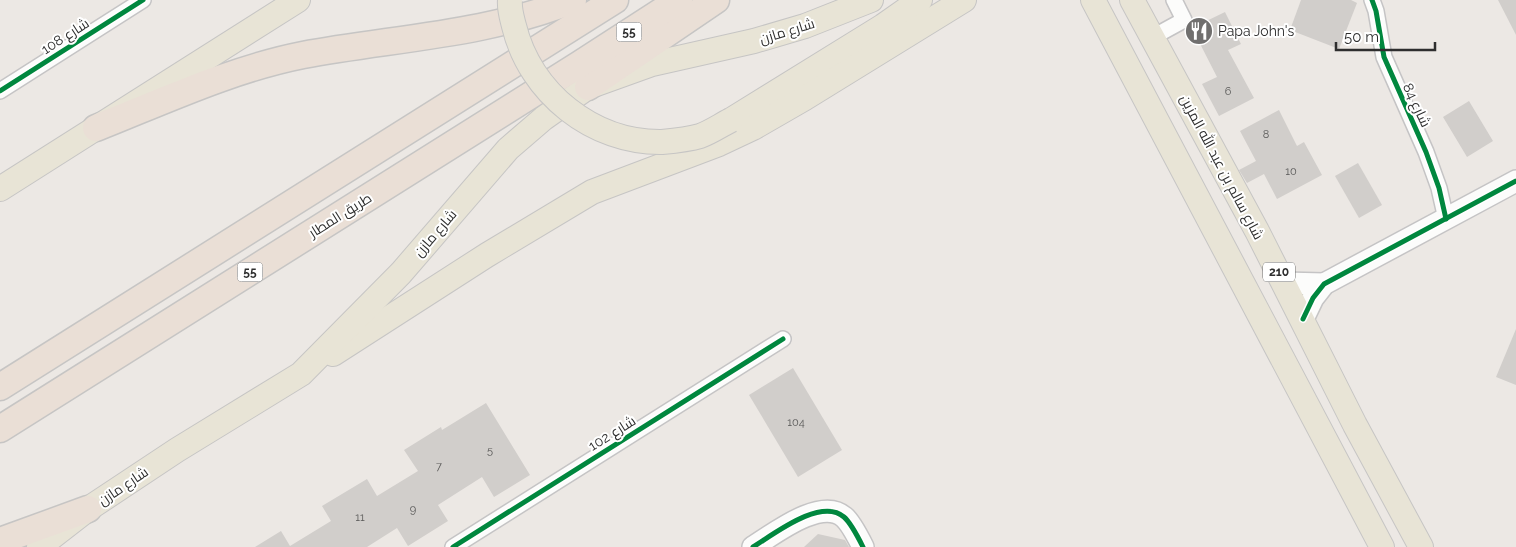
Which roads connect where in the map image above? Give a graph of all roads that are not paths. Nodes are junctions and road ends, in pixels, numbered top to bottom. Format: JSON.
{"nodes":[{"id":1,"x":143,"y":0,"type":"edge"},
{"id":2,"x":298,"y":0,"type":"edge"},
{"id":3,"x":510,"y":0,"type":"edge"},
{"id":4,"x":573,"y":0,"type":"edge"},
{"id":5,"x":615,"y":0,"type":"edge"},
{"id":6,"x":679,"y":0,"type":"edge"},
{"id":7,"x":716,"y":0,"type":"edge"},
{"id":8,"x":871,"y":0,"type":"edge"},
{"id":9,"x":920,"y":0,"type":"edge"},
{"id":10,"x":926,"y":0,"type":"edge"},
{"id":11,"x":964,"y":0,"type":"edge"},
{"id":12,"x":1094,"y":0,"type":"edge"},
{"id":13,"x":1132,"y":0,"type":"edge"},
{"id":14,"x":1174,"y":0,"type":"edge"},
{"id":15,"x":1372,"y":0,"type":"edge"},
{"id":16,"x":882,"y":26,"type":"junction"},
{"id":17,"x":1149,"y":31,"type":"junction"},
{"id":18,"x":1116,"y":41,"type":"junction"},
{"id":19,"x":588,"y":87,"type":"junction"},
{"id":20,"x":0,"y":91,"type":"edge"},
{"id":21,"x":96,"y":128,"type":"junction"},
{"id":22,"x":1516,"y":181,"type":"edge"},
{"id":23,"x":0,"y":188,"type":"edge"},
{"id":24,"x":1446,"y":219,"type":"junction"},
{"id":25,"x":1284,"y":283,"type":"junction"},
{"id":26,"x":1324,"y":284,"type":"junction"},
{"id":27,"x":1303,"y":319,"type":"junction"},
{"id":28,"x":782,"y":339,"type":"dead end"},
{"id":29,"x":302,"y":374,"type":"junction"},
{"id":30,"x":0,"y":387,"type":"edge"},
{"id":31,"x":1355,"y":426,"type":"junction"},
{"id":32,"x":0,"y":429,"type":"edge"},
{"id":33,"x":1323,"y":436,"type":"junction"},
{"id":34,"x":88,"y":509,"type":"junction"},
{"id":35,"x":0,"y":541,"type":"edge"},
{"id":36,"x":39,"y":547,"type":"edge"},
{"id":37,"x":453,"y":547,"type":"edge"},
{"id":38,"x":753,"y":547,"type":"edge"},
{"id":39,"x":863,"y":547,"type":"edge"},
{"id":40,"x":1382,"y":547,"type":"edge"},
{"id":41,"x":1421,"y":547,"type":"edge"}],
"edges":[{"from":1,"to":20,"type":"street","name":"شارع 108"},
{"from":2,"to":21,"type":"main road"},
{"from":3,"to":16,"type":"main road","bridge":true},
{"from":4,"to":21,"type":"highway"},
{"from":5,"to":30,"type":"highway","number":"55"},
{"from":6,"to":32,"type":"highway","name":"طريق المطار","number":"55"},
{"from":7,"to":19,"type":"highway"},
{"from":8,"to":19,"type":"main road","name":"شارع مازن"},
{"from":9,"to":16,"type":"main road"},
{"from":10,"to":16,"type":"main road"},
{"from":11,"to":29,"type":"main road"},
{"from":12,"to":18,"type":"main road","number":"210"},
{"from":13,"to":17,"type":"main road","name":"شارع سالم بن عبد الله المزين","number":"210"},
{"from":14,"to":17,"type":"street"},
{"from":15,"to":24,"type":"street","name":"شارع 84"},
{"from":17,"to":18,"type":"main road"},
{"from":17,"to":25,"type":"main road","name":"شارع سالم بن عبد الله المزين","number":"210"},
{"from":18,"to":33,"type":"main road","number":"210"},
{"from":19,"to":29,"type":"main road","name":"شارع مازن"},
{"from":21,"to":23,"type":"main road"},
{"from":22,"to":24,"type":"street"},
{"from":24,"to":26,"type":"street"},
{"from":25,"to":26,"type":"street"},
{"from":25,"to":27,"type":"main road","name":"شارع سالم بن عبد الله المزين","number":"210"},
{"from":26,"to":27,"type":"street"},
{"from":27,"to":31,"type":"main road","name":"شارع سالم بن عبد الله المزين","number":"210"},
{"from":28,"to":37,"type":"street","name":"شارع 102"},
{"from":29,"to":34,"type":"main road","name":"شارع مازن"},
{"from":31,"to":33,"type":"main road"},
{"from":31,"to":41,"type":"main road","name":"شارع سالم بن عبد الله المزين","number":"210"},
{"from":33,"to":40,"type":"main road","number":"210"},
{"from":34,"to":35,"type":"highway"},
{"from":34,"to":36,"type":"main road","name":"شارع مازن"},
{"from":38,"to":39,"type":"street"}]}
